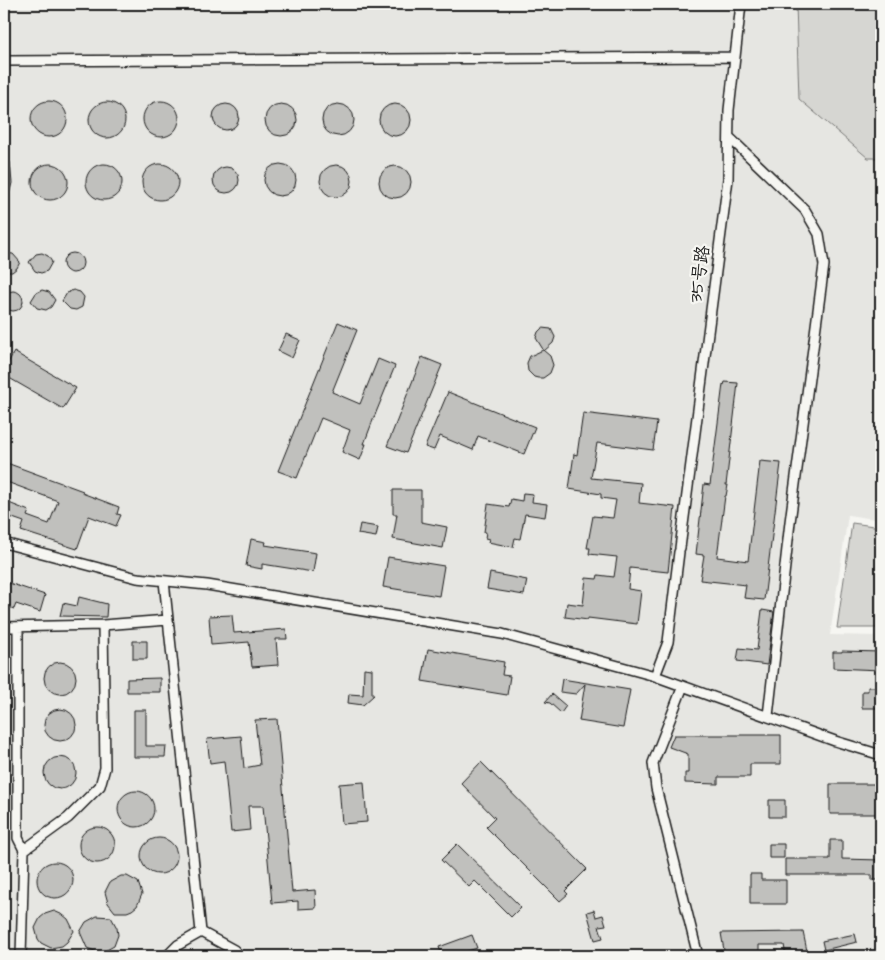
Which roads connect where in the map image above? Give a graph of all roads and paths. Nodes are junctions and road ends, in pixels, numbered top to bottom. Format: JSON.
{"nodes":[{"id":1,"x":741,"y":4,"type":"edge"},
{"id":2,"x":735,"y":57,"type":"junction"},
{"id":3,"x":4,"y":61,"type":"edge"},
{"id":4,"x":728,"y":137,"type":"junction"},
{"id":5,"x":4,"y":543,"type":"edge"},
{"id":6,"x":164,"y":580,"type":"junction"},
{"id":7,"x":168,"y":620,"type":"junction"},
{"id":8,"x":103,"y":625,"type":"junction"},
{"id":9,"x":4,"y":627,"type":"edge"},
{"id":10,"x":18,"y":627,"type":"junction"},
{"id":11,"x":655,"y":676,"type":"junction"},
{"id":12,"x":683,"y":686,"type":"junction"},
{"id":13,"x":768,"y":716,"type":"junction"},
{"id":14,"x":881,"y":755,"type":"edge"},
{"id":15,"x":24,"y":850,"type":"junction"},
{"id":16,"x":201,"y":932,"type":"junction"},
{"id":17,"x":21,"y":956,"type":"edge"},
{"id":18,"x":168,"y":956,"type":"edge"},
{"id":19,"x":240,"y":956,"type":"edge"},
{"id":20,"x":698,"y":956,"type":"edge"}],
"edges":[{"from":1,"to":2,"type":"street","name":"35号路"},
{"from":2,"to":3,"type":"street"},
{"from":2,"to":4,"type":"street","name":"35号路"},
{"from":4,"to":11,"type":"street","name":"35号路"},
{"from":4,"to":13,"type":"street"},
{"from":5,"to":6,"type":"street"},
{"from":6,"to":7,"type":"street"},
{"from":6,"to":11,"type":"street"},
{"from":7,"to":8,"type":"street"},
{"from":7,"to":16,"type":"street"},
{"from":8,"to":10,"type":"street"},
{"from":8,"to":15,"type":"street"},
{"from":9,"to":10,"type":"street"},
{"from":10,"to":15,"type":"street"},
{"from":11,"to":12,"type":"street"},
{"from":12,"to":13,"type":"street"},
{"from":12,"to":20,"type":"street"},
{"from":13,"to":14,"type":"street"},
{"from":15,"to":17,"type":"street"},
{"from":16,"to":18,"type":"street"},
{"from":16,"to":19,"type":"street"}]}
